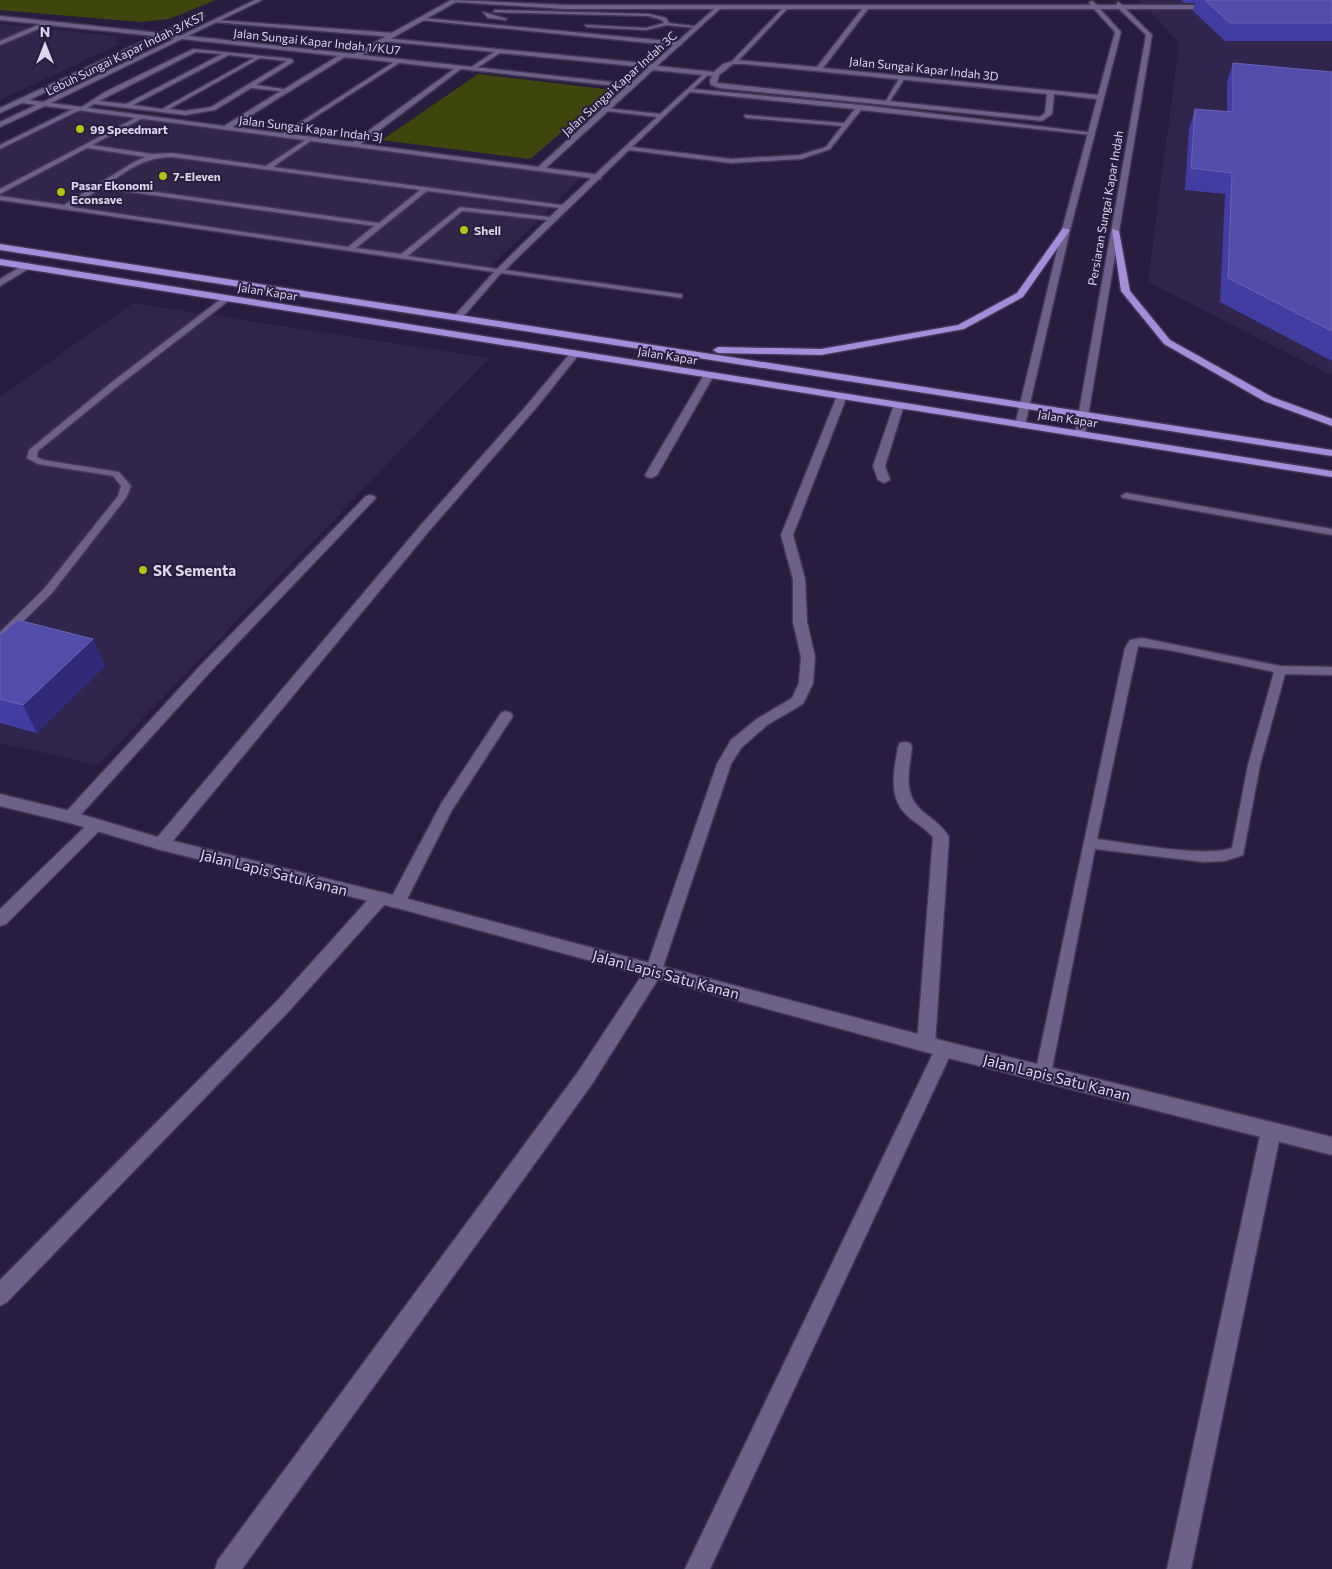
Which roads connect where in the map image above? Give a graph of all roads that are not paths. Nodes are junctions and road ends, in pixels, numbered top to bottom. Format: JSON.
{"nodes":[{"id":1,"x":259,"y":0,"type":"edge"},
{"id":2,"x":456,"y":0,"type":"edge"},
{"id":3,"x":579,"y":0,"type":"edge"},
{"id":4,"x":847,"y":0,"type":"edge"},
{"id":5,"x":1038,"y":0,"type":"edge"},
{"id":6,"x":1090,"y":0,"type":"edge"},
{"id":7,"x":1114,"y":0,"type":"edge"},
{"id":8,"x":1222,"y":6,"type":"edge"},
{"id":9,"x":719,"y":7,"type":"junction"},
{"id":10,"x":787,"y":7,"type":"junction"},
{"id":11,"x":866,"y":7,"type":"junction"},
{"id":12,"x":1026,"y":7,"type":"junction"},
{"id":13,"x":1096,"y":7,"type":"junction"},
{"id":14,"x":1121,"y":7,"type":"junction"},
{"id":15,"x":1164,"y":7,"type":"junction"},
{"id":16,"x":212,"y":12,"type":"dead end"},
{"id":17,"x":1083,"y":14,"type":"dead end"},
{"id":18,"x":1096,"y":17,"type":"dead end"},
{"id":19,"x":0,"y":18,"type":"edge"},
{"id":20,"x":422,"y":19,"type":"junction"},
{"id":21,"x":508,"y":19,"type":"dead end"},
{"id":22,"x":215,"y":21,"type":"junction"},
{"id":23,"x":1138,"y":22,"type":"junction"},
{"id":24,"x":48,"y":23,"type":"junction"},
{"id":25,"x":1111,"y":23,"type":"junction"},
{"id":26,"x":667,"y":24,"type":"junction"},
{"id":27,"x":582,"y":26,"type":"dead end"},
{"id":28,"x":697,"y":27,"type":"junction"},
{"id":29,"x":161,"y":35,"type":"junction"},
{"id":30,"x":393,"y":36,"type":"junction"},
{"id":31,"x":182,"y":38,"type":"junction"},
{"id":32,"x":384,"y":40,"type":"junction"},
{"id":33,"x":0,"y":43,"type":"edge"},
{"id":34,"x":679,"y":44,"type":"junction"},
{"id":35,"x":499,"y":51,"type":"junction"},
{"id":36,"x":229,"y":53,"type":"junction"},
{"id":37,"x":261,"y":56,"type":"junction"},
{"id":38,"x":343,"y":56,"type":"junction"},
{"id":39,"x":354,"y":57,"type":"junction"},
{"id":40,"x":735,"y":61,"type":"junction"},
{"id":41,"x":397,"y":62,"type":"junction"},
{"id":42,"x":653,"y":67,"type":"junction"},
{"id":43,"x":459,"y":68,"type":"junction"},
{"id":44,"x":472,"y":69,"type":"junction"},
{"id":45,"x":819,"y":69,"type":"junction"},
{"id":46,"x":707,"y":73,"type":"junction"},
{"id":47,"x":716,"y":74,"type":"junction"},
{"id":48,"x":902,"y":78,"type":"junction"},
{"id":49,"x":250,"y":86,"type":"junction"},
{"id":50,"x":632,"y":86,"type":"junction"},
{"id":51,"x":287,"y":90,"type":"junction"},
{"id":52,"x":689,"y":90,"type":"junction"},
{"id":53,"x":1051,"y":92,"type":"junction"},
{"id":54,"x":1101,"y":97,"type":"junction"},
{"id":55,"x":21,"y":102,"type":"junction"},
{"id":56,"x":95,"y":102,"type":"junction"},
{"id":57,"x":886,"y":103,"type":"junction"},
{"id":58,"x":44,"y":104,"type":"junction"},
{"id":59,"x":127,"y":106,"type":"junction"},
{"id":60,"x":860,"y":107,"type":"junction"},
{"id":61,"x":80,"y":109,"type":"junction"},
{"id":62,"x":606,"y":109,"type":"junction"},
{"id":63,"x":164,"y":110,"type":"junction"},
{"id":64,"x":0,"y":111,"type":"edge"},
{"id":65,"x":662,"y":116,"type":"junction"},
{"id":66,"x":746,"y":116,"type":"dead end"},
{"id":67,"x":141,"y":117,"type":"junction"},
{"id":68,"x":0,"y":125,"type":"edge"},
{"id":69,"x":846,"y":125,"type":"junction"},
{"id":70,"x":225,"y":128,"type":"junction"},
{"id":71,"x":1092,"y":133,"type":"junction"},
{"id":72,"x":282,"y":136,"type":"junction"},
{"id":73,"x":310,"y":139,"type":"junction"},
{"id":74,"x":354,"y":145,"type":"junction"},
{"id":75,"x":84,"y":146,"type":"junction"},
{"id":76,"x":0,"y":147,"type":"edge"},
{"id":77,"x":628,"y":148,"type":"junction"},
{"id":78,"x":152,"y":156,"type":"junction"},
{"id":79,"x":267,"y":168,"type":"junction"},
{"id":80,"x":540,"y":169,"type":"junction"},
{"id":81,"x":598,"y":177,"type":"junction"},
{"id":82,"x":101,"y":186,"type":"junction"},
{"id":83,"x":425,"y":189,"type":"junction"},
{"id":84,"x":0,"y":192,"type":"edge"},
{"id":85,"x":0,"y":198,"type":"edge"},
{"id":86,"x":564,"y":207,"type":"junction"},
{"id":87,"x":65,"y":208,"type":"junction"},
{"id":88,"x":553,"y":219,"type":"junction"},
{"id":89,"x":380,"y":225,"type":"junction"},
{"id":90,"x":1066,"y":230,"type":"junction"},
{"id":91,"x":1115,"y":231,"type":"junction"},
{"id":92,"x":0,"y":247,"type":"edge"},
{"id":93,"x":350,"y":249,"type":"junction"},
{"id":94,"x":402,"y":257,"type":"junction"},
{"id":95,"x":0,"y":262,"type":"edge"},
{"id":96,"x":28,"y":266,"type":"junction"},
{"id":97,"x":499,"y":271,"type":"junction"},
{"id":98,"x":0,"y":283,"type":"edge"},
{"id":99,"x":679,"y":296,"type":"dead end"},
{"id":100,"x":228,"y":298,"type":"junction"},
{"id":101,"x":459,"y":316,"type":"junction"},
{"id":102,"x":547,"y":332,"type":"junction"},
{"id":103,"x":575,"y":354,"type":"junction"},
{"id":104,"x":709,"y":375,"type":"junction"},
{"id":105,"x":842,"y":396,"type":"junction"},
{"id":106,"x":899,"y":405,"type":"junction"},
{"id":107,"x":1026,"y":405,"type":"junction"},
{"id":108,"x":1083,"y":414,"type":"junction"},
{"id":109,"x":1332,"y":423,"type":"edge"},
{"id":110,"x":1020,"y":424,"type":"junction"},
{"id":111,"x":1080,"y":434,"type":"junction"},
{"id":112,"x":1332,"y":453,"type":"edge"},
{"id":113,"x":1332,"y":474,"type":"edge"},
{"id":114,"x":651,"y":475,"type":"dead end"},
{"id":115,"x":884,"y":480,"type":"dead end"},
{"id":116,"x":1126,"y":496,"type":"dead end"},
{"id":117,"x":370,"y":498,"type":"dead end"},
{"id":118,"x":1332,"y":532,"type":"edge"},
{"id":119,"x":0,"y":638,"type":"edge"},
{"id":120,"x":1280,"y":670,"type":"junction"},
{"id":121,"x":1332,"y":671,"type":"edge"},
{"id":122,"x":506,"y":716,"type":"dead end"},
{"id":123,"x":905,"y":747,"type":"dead end"},
{"id":124,"x":0,"y":800,"type":"edge"},
{"id":125,"x":70,"y":817,"type":"junction"},
{"id":126,"x":96,"y":825,"type":"junction"},
{"id":127,"x":1090,"y":843,"type":"junction"},
{"id":128,"x":161,"y":844,"type":"junction"},
{"id":129,"x":389,"y":900,"type":"junction"},
{"id":130,"x":0,"y":919,"type":"edge"},
{"id":131,"x":654,"y":971,"type":"junction"},
{"id":132,"x":935,"y":1046,"type":"junction"},
{"id":133,"x":1043,"y":1074,"type":"junction"},
{"id":134,"x":1271,"y":1131,"type":"junction"},
{"id":135,"x":1332,"y":1146,"type":"edge"},
{"id":136,"x":0,"y":1295,"type":"edge"},
{"id":137,"x":227,"y":1569,"type":"edge"},
{"id":138,"x":697,"y":1569,"type":"edge"},
{"id":139,"x":1179,"y":1569,"type":"edge"}],
"edges":[{"from":1,"to":22,"type":"street","name":"Lebuh Sungai Kapar Indah 3/KS7"},
{"from":2,"to":9,"type":"street"},
{"from":2,"to":20,"type":"street"},
{"from":3,"to":4,"type":"street"},
{"from":4,"to":5,"type":"street"},
{"from":5,"to":6,"type":"street"},
{"from":6,"to":7,"type":"street"},
{"from":6,"to":13,"type":"street"},
{"from":7,"to":14,"type":"street","name":"Persiaran Sungai Kapar Indah"},
{"from":8,"to":15,"type":"street"},
{"from":9,"to":10,"type":"street"},
{"from":9,"to":28,"type":"street","name":"Jalan Sungai Kapar Indah 3C"},
{"from":10,"to":11,"type":"street"},
{"from":10,"to":40,"type":"lane"},
{"from":11,"to":12,"type":"street"},
{"from":11,"to":45,"type":"street"},
{"from":12,"to":13,"type":"street"},
{"from":12,"to":17,"type":"street"},
{"from":13,"to":14,"type":"street"},
{"from":13,"to":25,"type":"street"},
{"from":14,"to":15,"type":"street"},
{"from":14,"to":23,"type":"street","name":"Persiaran Sungai Kapar Indah"},
{"from":15,"to":23,"type":"street"},
{"from":16,"to":29,"type":"street","name":"Lebuh Sungai Kapar Indah 3/KS7"},
{"from":18,"to":25,"type":"street"},
{"from":19,"to":24,"type":"street","name":"Jalan Sungai Kapar Indah 1/KU7"},
{"from":20,"to":30,"type":"street"},
{"from":20,"to":34,"type":"lane"},
{"from":21,"to":26,"type":"lane"},
{"from":22,"to":30,"type":"lane"},
{"from":22,"to":31,"type":"street","name":"Lebuh Sungai Kapar Indah 3/KS7"},
{"from":23,"to":91,"type":"street","name":"Persiaran Sungai Kapar Indah"},
{"from":24,"to":29,"type":"street","name":"Jalan Sungai Kapar Indah 1/KU7"},
{"from":24,"to":33,"type":"street"},
{"from":25,"to":54,"type":"street","name":"Persiaran Sungai Kapar Indah"},
{"from":26,"to":27,"type":"lane"},
{"from":26,"to":28,"type":"lane"},
{"from":28,"to":34,"type":"street","name":"Jalan Sungai Kapar Indah 3C"},
{"from":29,"to":31,"type":"street","name":"Jalan Sungai Kapar Indah 1/KU7"},
{"from":29,"to":55,"type":"street","name":"Lebuh Sungai Kapar Indah 3/KS7"},
{"from":30,"to":32,"type":"street"},
{"from":31,"to":38,"type":"street","name":"Jalan Sungai Kapar Indah 1/KU7"},
{"from":31,"to":58,"type":"street","name":"Lebuh Sungai Kapar Indah 3/KS7"},
{"from":32,"to":35,"type":"lane"},
{"from":32,"to":39,"type":"street"},
{"from":34,"to":42,"type":"street","name":"Jalan Sungai Kapar Indah 3C"},
{"from":35,"to":42,"type":"lane"},
{"from":35,"to":44,"type":"lane"},
{"from":36,"to":37,"type":"lane"},
{"from":36,"to":56,"type":"lane"},
{"from":36,"to":59,"type":"lane"},
{"from":37,"to":49,"type":"lane"},
{"from":37,"to":63,"type":"lane"},
{"from":38,"to":39,"type":"street","name":"Jalan Sungai Kapar Indah 1/KU7"},
{"from":38,"to":51,"type":"street"},
{"from":39,"to":41,"type":"street","name":"Jalan Sungai Kapar Indah 1/KU7"},
{"from":40,"to":45,"type":"street","name":"Jalan Sungai Kapar Indah 3D"},
{"from":40,"to":47,"type":"street"},
{"from":41,"to":43,"type":"street","name":"Jalan Sungai Kapar Indah 1/KU7"},
{"from":41,"to":72,"type":"lane"},
{"from":42,"to":46,"type":"street"},
{"from":42,"to":50,"type":"street","name":"Jalan Sungai Kapar Indah 3C"},
{"from":43,"to":44,"type":"street","name":"Jalan Sungai Kapar Indah 1/KU7"},
{"from":43,"to":74,"type":"street"},
{"from":44,"to":50,"type":"street","name":"Jalan Sungai Kapar Indah 1/KU7"},
{"from":45,"to":48,"type":"street","name":"Jalan Sungai Kapar Indah 3D"},
{"from":46,"to":47,"type":"street"},
{"from":46,"to":52,"type":"lane"},
{"from":47,"to":57,"type":"street"},
{"from":48,"to":53,"type":"street","name":"Jalan Sungai Kapar Indah 3D"},
{"from":48,"to":57,"type":"lane"},
{"from":49,"to":51,"type":"lane"},
{"from":49,"to":63,"type":"lane"},
{"from":50,"to":62,"type":"street","name":"Jalan Sungai Kapar Indah 3C"},
{"from":51,"to":70,"type":"street"},
{"from":52,"to":60,"type":"lane"},
{"from":52,"to":65,"type":"lane"},
{"from":53,"to":54,"type":"street","name":"Jalan Sungai Kapar Indah 3D"},
{"from":53,"to":57,"type":"street"},
{"from":54,"to":71,"type":"street","name":"Persiaran Sungai Kapar Indah"},
{"from":55,"to":58,"type":"street","name":"Jalan Sungai Kapar Indah 3J"},
{"from":55,"to":64,"type":"street","name":"Lebuh Sungai Kapar Indah 3/KS7"},
{"from":56,"to":59,"type":"lane"},
{"from":56,"to":61,"type":"lane"},
{"from":58,"to":61,"type":"street","name":"Jalan Sungai Kapar Indah 3J"},
{"from":58,"to":68,"type":"street","name":"Lebuh Sungai Kapar Indah 3/KS7"},
{"from":59,"to":63,"type":"lane"},
{"from":60,"to":69,"type":"lane"},
{"from":60,"to":71,"type":"lane"},
{"from":61,"to":67,"type":"street","name":"Jalan Sungai Kapar Indah 3J"},
{"from":61,"to":76,"type":"lane"},
{"from":62,"to":65,"type":"lane"},
{"from":62,"to":80,"type":"street","name":"Jalan Sungai Kapar Indah 3C"},
{"from":65,"to":77,"type":"lane"},
{"from":66,"to":69,"type":"lane"},
{"from":67,"to":70,"type":"street","name":"Jalan Sungai Kapar Indah 3J"},
{"from":67,"to":75,"type":"lane"},
{"from":69,"to":77,"type":"lane"},
{"from":70,"to":72,"type":"street","name":"Jalan Sungai Kapar Indah 3J"},
{"from":71,"to":90,"type":"street","name":"Persiaran Sungai Kapar Indah"},
{"from":72,"to":73,"type":"street","name":"Jalan Sungai Kapar Indah 3J"},
{"from":73,"to":74,"type":"street","name":"Jalan Sungai Kapar Indah 3J"},
{"from":73,"to":79,"type":"lane"},
{"from":74,"to":80,"type":"street","name":"Jalan Sungai Kapar Indah 3J"},
{"from":75,"to":78,"type":"lane"},
{"from":75,"to":84,"type":"lane"},
{"from":77,"to":81,"type":"lane"},
{"from":78,"to":79,"type":"lane"},
{"from":78,"to":82,"type":"lane"},
{"from":79,"to":83,"type":"lane"},
{"from":80,"to":81,"type":"street","name":"Jalan Sungai Kapar Indah 3J"},
{"from":81,"to":86,"type":"lane"},
{"from":82,"to":87,"type":"lane"},
{"from":82,"to":89,"type":"lane"},
{"from":83,"to":86,"type":"lane"},
{"from":83,"to":89,"type":"lane"},
{"from":85,"to":87,"type":"lane"},
{"from":86,"to":88,"type":"lane"},
{"from":87,"to":93,"type":"lane"},
{"from":88,"to":94,"type":"lane"},
{"from":88,"to":97,"type":"lane"},
{"from":89,"to":93,"type":"lane"},
{"from":90,"to":102,"type":"highway"},
{"from":90,"to":107,"type":"street","name":"Persiaran Sungai Kapar Indah"},
{"from":91,"to":108,"type":"street","name":"Persiaran Sungai Kapar Indah"},
{"from":91,"to":109,"type":"highway"},
{"from":92,"to":101,"type":"highway","name":"Jalan Kapar"},
{"from":93,"to":94,"type":"lane"},
{"from":94,"to":97,"type":"lane"},
{"from":95,"to":96,"type":"highway","name":"Jalan Kapar"},
{"from":96,"to":98,"type":"street"},
{"from":96,"to":100,"type":"highway","name":"Jalan Kapar"},
{"from":97,"to":99,"type":"lane"},
{"from":97,"to":101,"type":"lane"},
{"from":100,"to":103,"type":"highway","name":"Jalan Kapar"},
{"from":100,"to":119,"type":"lane"},
{"from":101,"to":102,"type":"highway","name":"Jalan Kapar"},
{"from":102,"to":107,"type":"highway","name":"Jalan Kapar"},
{"from":103,"to":104,"type":"highway","name":"Jalan Kapar"},
{"from":103,"to":128,"type":"street"},
{"from":104,"to":105,"type":"highway","name":"Jalan Kapar"},
{"from":104,"to":114,"type":"street"},
{"from":105,"to":106,"type":"highway","name":"Jalan Kapar"},
{"from":105,"to":131,"type":"street"},
{"from":106,"to":110,"type":"highway","name":"Jalan Kapar"},
{"from":106,"to":115,"type":"street"},
{"from":107,"to":108,"type":"highway","name":"Jalan Kapar"},
{"from":107,"to":110,"type":"street","name":"Persiaran Sungai Kapar Indah"},
{"from":108,"to":111,"type":"street","name":"Persiaran Sungai Kapar Indah"},
{"from":108,"to":112,"type":"highway","name":"Jalan Kapar"},
{"from":110,"to":111,"type":"highway","name":"Jalan Kapar"},
{"from":111,"to":113,"type":"highway","name":"Jalan Kapar"},
{"from":116,"to":118,"type":"lane"},
{"from":117,"to":125,"type":"street"},
{"from":120,"to":121,"type":"lane"},
{"from":120,"to":127,"type":"lane"},
{"from":120,"to":127,"type":"lane"},
{"from":122,"to":129,"type":"street"},
{"from":123,"to":132,"type":"street"},
{"from":124,"to":125,"type":"street","name":"Jalan Lapis Satu Kanan"},
{"from":125,"to":126,"type":"street","name":"Jalan Lapis Satu Kanan"},
{"from":126,"to":128,"type":"street","name":"Jalan Lapis Satu Kanan"},
{"from":126,"to":130,"type":"street"},
{"from":127,"to":133,"type":"lane"},
{"from":128,"to":129,"type":"street","name":"Jalan Lapis Satu Kanan"},
{"from":129,"to":131,"type":"street","name":"Jalan Lapis Satu Kanan"},
{"from":129,"to":136,"type":"street"},
{"from":131,"to":132,"type":"street","name":"Jalan Lapis Satu Kanan"},
{"from":131,"to":137,"type":"street"},
{"from":132,"to":133,"type":"street","name":"Jalan Lapis Satu Kanan"},
{"from":132,"to":138,"type":"street"},
{"from":133,"to":134,"type":"street","name":"Jalan Lapis Satu Kanan"},
{"from":134,"to":135,"type":"street","name":"Jalan Lapis Satu Kanan"},
{"from":134,"to":139,"type":"street"}]}
